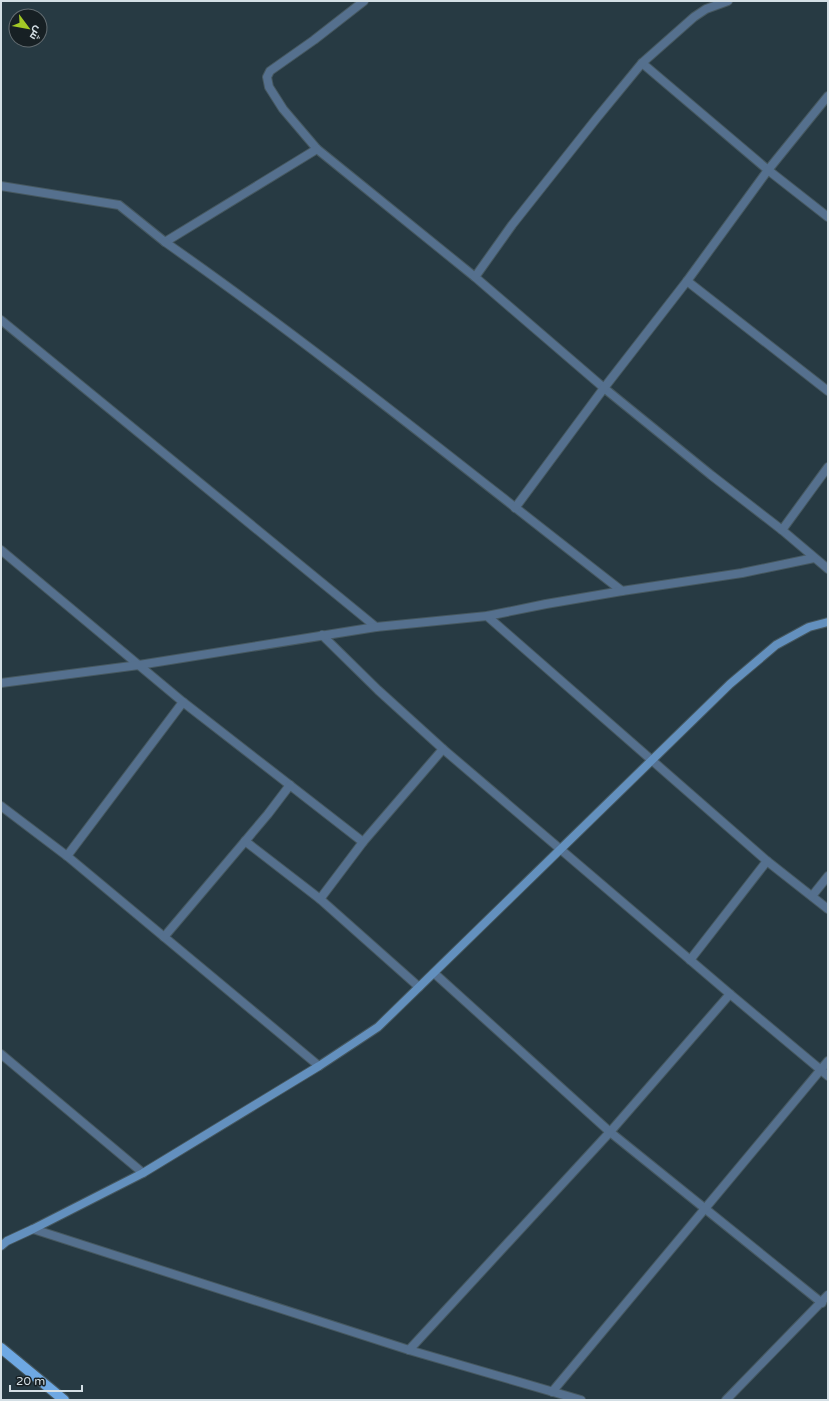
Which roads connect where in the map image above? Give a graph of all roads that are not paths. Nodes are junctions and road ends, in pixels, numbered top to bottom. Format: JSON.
{"nodes":[{"id":1,"x":364,"y":1,"type":"edge"},
{"id":2,"x":724,"y":1,"type":"edge"},
{"id":3,"x":642,"y":63,"type":"junction"},
{"id":4,"x":828,"y":96,"type":"edge"},
{"id":5,"x":317,"y":149,"type":"junction"},
{"id":6,"x":768,"y":170,"type":"junction"},
{"id":7,"x":1,"y":186,"type":"edge"},
{"id":8,"x":828,"y":217,"type":"edge"},
{"id":9,"x":165,"y":242,"type":"junction"},
{"id":10,"x":475,"y":277,"type":"junction"},
{"id":11,"x":687,"y":282,"type":"junction"},
{"id":12,"x":1,"y":320,"type":"edge"},
{"id":13,"x":604,"y":388,"type":"junction"},
{"id":14,"x":828,"y":390,"type":"edge"},
{"id":15,"x":828,"y":467,"type":"edge"},
{"id":16,"x":515,"y":508,"type":"junction"},
{"id":17,"x":782,"y":530,"type":"junction"},
{"id":18,"x":1,"y":550,"type":"edge"},
{"id":19,"x":814,"y":558,"type":"junction"},
{"id":20,"x":828,"y":569,"type":"edge"},
{"id":21,"x":622,"y":591,"type":"junction"},
{"id":22,"x":487,"y":616,"type":"junction"},
{"id":23,"x":828,"y":622,"type":"edge"},
{"id":24,"x":376,"y":627,"type":"junction"},
{"id":25,"x":322,"y":635,"type":"junction"},
{"id":26,"x":139,"y":665,"type":"junction"},
{"id":27,"x":1,"y":683,"type":"edge"},
{"id":28,"x":183,"y":702,"type":"junction"},
{"id":29,"x":443,"y":749,"type":"junction"},
{"id":30,"x":651,"y":761,"type":"junction"},
{"id":31,"x":290,"y":785,"type":"junction"},
{"id":32,"x":1,"y":806,"type":"edge"},
{"id":33,"x":245,"y":841,"type":"junction"},
{"id":34,"x":363,"y":842,"type":"junction"},
{"id":35,"x":560,"y":850,"type":"junction"},
{"id":36,"x":67,"y":856,"type":"junction"},
{"id":37,"x":767,"y":862,"type":"junction"},
{"id":38,"x":828,"y":876,"type":"edge"},
{"id":39,"x":812,"y":896,"type":"junction"},
{"id":40,"x":320,"y":899,"type":"junction"},
{"id":41,"x":828,"y":909,"type":"edge"},
{"id":42,"x":164,"y":937,"type":"junction"},
{"id":43,"x":690,"y":960,"type":"junction"},
{"id":44,"x":434,"y":973,"type":"junction"},
{"id":45,"x":419,"y":987,"type":"junction"},
{"id":46,"x":730,"y":994,"type":"junction"},
{"id":47,"x":1,"y":1054,"type":"edge"},
{"id":48,"x":828,"y":1061,"type":"edge"},
{"id":49,"x":319,"y":1066,"type":"junction"},
{"id":50,"x":820,"y":1070,"type":"junction"},
{"id":51,"x":828,"y":1076,"type":"edge"},
{"id":52,"x":610,"y":1132,"type":"junction"},
{"id":53,"x":143,"y":1173,"type":"junction"},
{"id":54,"x":705,"y":1209,"type":"junction"},
{"id":55,"x":33,"y":1229,"type":"junction"},
{"id":56,"x":1,"y":1246,"type":"edge"},
{"id":57,"x":828,"y":1296,"type":"edge"},
{"id":58,"x":822,"y":1303,"type":"junction"},
{"id":59,"x":1,"y":1348,"type":"edge"},
{"id":60,"x":409,"y":1350,"type":"junction"},
{"id":61,"x":552,"y":1392,"type":"junction"},
{"id":62,"x":64,"y":1400,"type":"edge"},
{"id":63,"x":581,"y":1400,"type":"edge"},
{"id":64,"x":726,"y":1400,"type":"edge"}],
"edges":[{"from":1,"to":5,"type":"street"},
{"from":2,"to":3,"type":"street"},
{"from":3,"to":6,"type":"street"},
{"from":3,"to":10,"type":"street"},
{"from":4,"to":6,"type":"street"},
{"from":5,"to":9,"type":"street"},
{"from":5,"to":10,"type":"street"},
{"from":6,"to":8,"type":"street"},
{"from":6,"to":11,"type":"street"},
{"from":7,"to":9,"type":"street"},
{"from":9,"to":16,"type":"street"},
{"from":10,"to":13,"type":"street"},
{"from":11,"to":13,"type":"street"},
{"from":11,"to":14,"type":"street"},
{"from":12,"to":24,"type":"street"},
{"from":13,"to":16,"type":"street"},
{"from":13,"to":17,"type":"street"},
{"from":15,"to":17,"type":"street"},
{"from":16,"to":21,"type":"street"},
{"from":17,"to":19,"type":"street"},
{"from":18,"to":26,"type":"street"},
{"from":19,"to":20,"type":"street"},
{"from":19,"to":21,"type":"street"},
{"from":21,"to":22,"type":"street"},
{"from":22,"to":24,"type":"street"},
{"from":22,"to":30,"type":"street"},
{"from":23,"to":30,"type":"street"},
{"from":24,"to":25,"type":"street"},
{"from":25,"to":26,"type":"street"},
{"from":25,"to":29,"type":"street"},
{"from":26,"to":27,"type":"street"},
{"from":26,"to":28,"type":"street"},
{"from":28,"to":31,"type":"street"},
{"from":28,"to":36,"type":"street"},
{"from":29,"to":34,"type":"street"},
{"from":29,"to":35,"type":"street"},
{"from":30,"to":35,"type":"street"},
{"from":30,"to":37,"type":"street"},
{"from":31,"to":33,"type":"street"},
{"from":31,"to":34,"type":"street"},
{"from":32,"to":36,"type":"street"},
{"from":33,"to":40,"type":"street"},
{"from":33,"to":42,"type":"street"},
{"from":34,"to":40,"type":"street"},
{"from":35,"to":43,"type":"street"},
{"from":35,"to":44,"type":"street"},
{"from":36,"to":42,"type":"street"},
{"from":37,"to":39,"type":"street"},
{"from":37,"to":43,"type":"street"},
{"from":38,"to":39,"type":"street"},
{"from":39,"to":41,"type":"street"},
{"from":40,"to":45,"type":"street"},
{"from":42,"to":49,"type":"street"},
{"from":43,"to":46,"type":"street"},
{"from":44,"to":45,"type":"street"},
{"from":44,"to":52,"type":"street"},
{"from":45,"to":49,"type":"street"},
{"from":46,"to":50,"type":"street"},
{"from":46,"to":52,"type":"street"},
{"from":47,"to":53,"type":"street"},
{"from":48,"to":50,"type":"street"},
{"from":49,"to":53,"type":"street"},
{"from":50,"to":51,"type":"street"},
{"from":50,"to":54,"type":"street"},
{"from":52,"to":54,"type":"street"},
{"from":52,"to":60,"type":"street"},
{"from":53,"to":55,"type":"street"},
{"from":54,"to":58,"type":"street"},
{"from":54,"to":61,"type":"street"},
{"from":55,"to":56,"type":"street"},
{"from":55,"to":60,"type":"street"},
{"from":57,"to":58,"type":"street"},
{"from":58,"to":64,"type":"street"},
{"from":59,"to":62,"type":"main road"},
{"from":60,"to":61,"type":"street"},
{"from":61,"to":63,"type":"street"}]}
